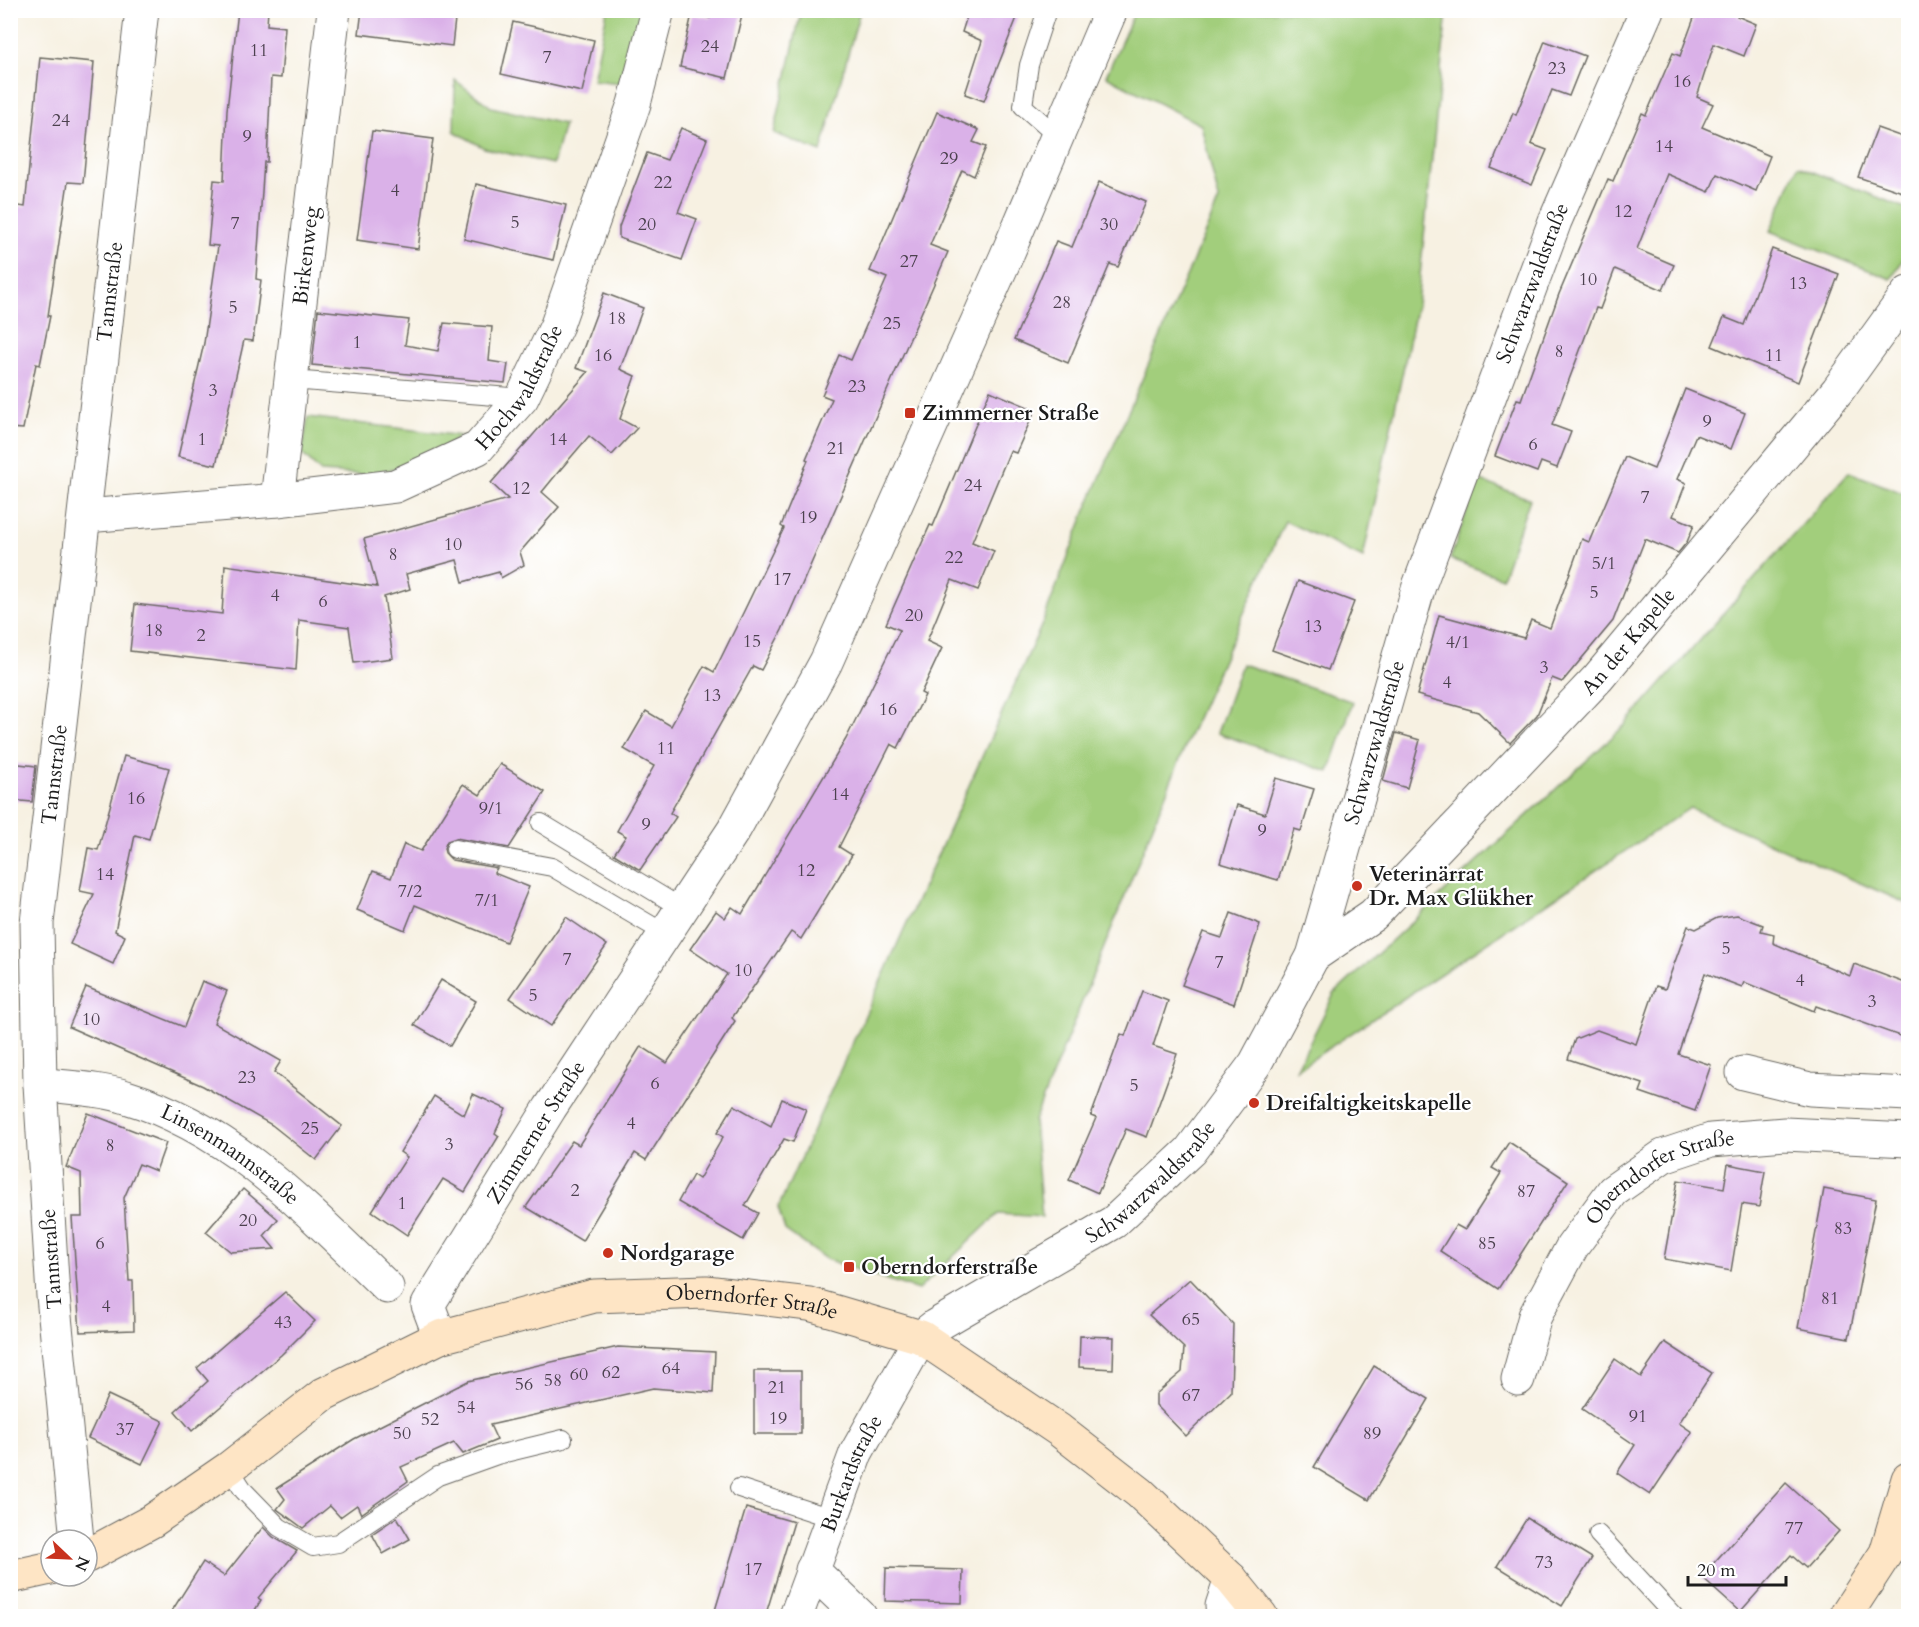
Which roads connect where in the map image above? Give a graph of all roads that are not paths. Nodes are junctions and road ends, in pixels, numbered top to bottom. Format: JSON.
{"nodes":[{"id":1,"x":142,"y":10,"type":"edge"},
{"id":2,"x":334,"y":10,"type":"edge"},
{"id":3,"x":658,"y":10,"type":"edge"},
{"id":4,"x":1047,"y":10,"type":"edge"},
{"id":5,"x":1111,"y":10,"type":"edge"},
{"id":6,"x":1647,"y":10,"type":"edge"},
{"id":7,"x":1056,"y":135,"type":"junction"},
{"id":8,"x":1908,"y":293,"type":"edge"},
{"id":9,"x":291,"y":380,"type":"junction"},
{"id":10,"x":522,"y":398,"type":"junction"},
{"id":11,"x":277,"y":500,"type":"junction"},
{"id":12,"x":86,"y":516,"type":"junction"},
{"id":13,"x":541,"y":823,"type":"dead end"},
{"id":14,"x":455,"y":849,"type":"dead end"},
{"id":15,"x":675,"y":922,"type":"junction"},
{"id":16,"x":1313,"y":956,"type":"junction"},
{"id":17,"x":1743,"y":1073,"type":"dead end"},
{"id":18,"x":40,"y":1084,"type":"junction"},
{"id":19,"x":1908,"y":1094,"type":"edge"},
{"id":20,"x":1908,"y":1140,"type":"edge"},
{"id":21,"x":387,"y":1287,"type":"dead end"},
{"id":22,"x":440,"y":1337,"type":"junction"},
{"id":23,"x":921,"y":1337,"type":"junction"},
{"id":24,"x":1518,"y":1379,"type":"dead end"},
{"id":25,"x":563,"y":1439,"type":"dead end"},
{"id":26,"x":229,"y":1468,"type":"junction"},
{"id":27,"x":1908,"y":1479,"type":"edge"},
{"id":28,"x":739,"y":1488,"type":"dead end"},
{"id":29,"x":831,"y":1518,"type":"junction"},
{"id":30,"x":76,"y":1528,"type":"edge"},
{"id":31,"x":1598,"y":1534,"type":"dead end"},
{"id":32,"x":99,"y":1550,"type":"edge"},
{"id":33,"x":812,"y":1570,"type":"junction"},
{"id":34,"x":39,"y":1571,"type":"edge"},
{"id":35,"x":10,"y":1577,"type":"edge"},
{"id":36,"x":1231,"y":1579,"type":"junction"},
{"id":37,"x":796,"y":1617,"type":"edge"},
{"id":38,"x":860,"y":1617,"type":"edge"},
{"id":39,"x":1224,"y":1617,"type":"edge"},
{"id":40,"x":1262,"y":1617,"type":"edge"},
{"id":41,"x":1674,"y":1617,"type":"edge"},
{"id":42,"x":1845,"y":1617,"type":"edge"}],
"edges":[{"from":1,"to":12,"type":"street","name":"Tannstraße"},
{"from":2,"to":9,"type":"street","name":"Birkenweg"},
{"from":3,"to":10,"type":"street","name":"Hochwaldstraße"},
{"from":4,"to":7,"type":"lane"},
{"from":5,"to":7,"type":"street","name":"Zimmerner Straße"},
{"from":6,"to":16,"type":"street","name":"Schwarzwaldstraße"},
{"from":7,"to":15,"type":"street","name":"Zimmerner Straße"},
{"from":8,"to":16,"type":"street","name":"An der Kapelle"},
{"from":9,"to":10,"type":"lane"},
{"from":9,"to":11,"type":"street","name":"Birkenweg"},
{"from":10,"to":11,"type":"street","name":"Hochwaldstraße"},
{"from":11,"to":12,"type":"street","name":"Hochwaldstraße"},
{"from":12,"to":18,"type":"street","name":"Tannstraße"},
{"from":13,"to":15,"type":"lane"},
{"from":14,"to":15,"type":"lane"},
{"from":15,"to":22,"type":"street","name":"Zimmerner Straße"},
{"from":16,"to":23,"type":"street","name":"Schwarzwaldstraße"},
{"from":17,"to":19,"type":"street"},
{"from":18,"to":21,"type":"street","name":"Linsenmannstraße"},
{"from":18,"to":30,"type":"street","name":"Tannstraße"},
{"from":20,"to":24,"type":"street","name":"Oberndorfer Straße"},
{"from":22,"to":23,"type":"street","name":"Oberndorfer Straße"},
{"from":22,"to":26,"type":"street","name":"Oberndorfer Straße"},
{"from":23,"to":29,"type":"street","name":"Burkardstraße"},
{"from":23,"to":36,"type":"street","name":"Oberndorfer Straße"},
{"from":25,"to":26,"type":"lane"},
{"from":26,"to":32,"type":"street","name":"Oberndorfer Straße"},
{"from":27,"to":42,"type":"street"},
{"from":28,"to":29,"type":"lane"},
{"from":29,"to":33,"type":"street","name":"Burkardstraße"},
{"from":31,"to":41,"type":"lane"},
{"from":33,"to":37,"type":"street","name":"Burkardstraße"},
{"from":33,"to":38,"type":"street"},
{"from":34,"to":35,"type":"street"},
{"from":36,"to":39,"type":"street"},
{"from":36,"to":40,"type":"street","name":"Oberndorfer Straße"}]}
